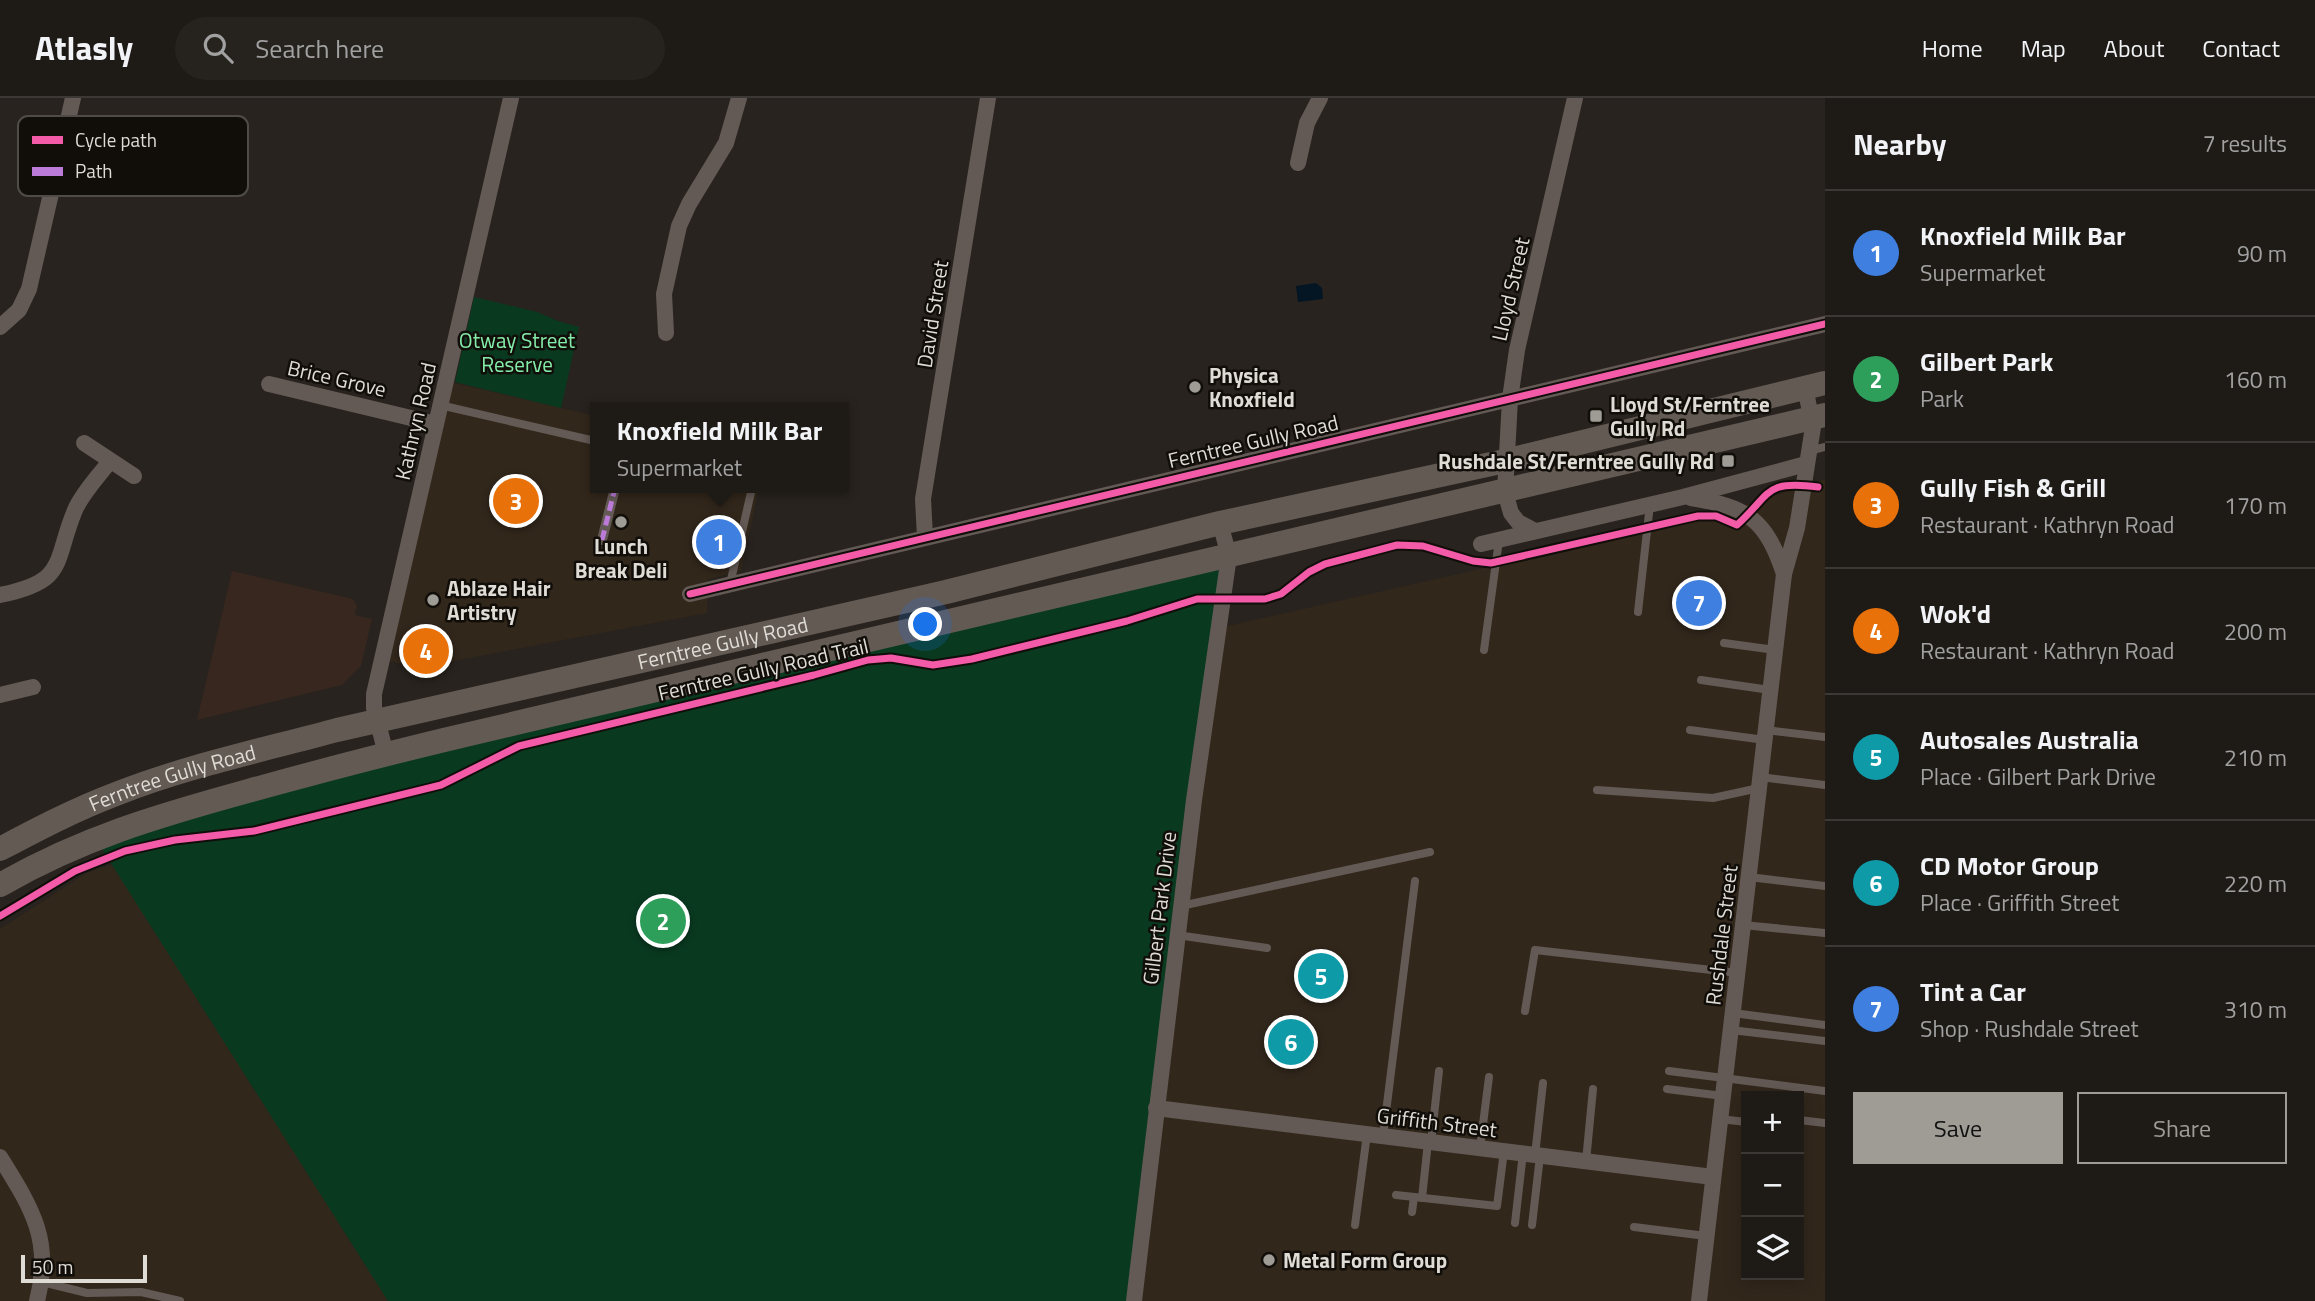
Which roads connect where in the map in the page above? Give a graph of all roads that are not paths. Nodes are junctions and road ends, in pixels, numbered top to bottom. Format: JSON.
{"nodes":[{"id":1,"x":73,"y":98,"type":"edge"},
{"id":2,"x":511,"y":98,"type":"edge"},
{"id":3,"x":738,"y":98,"type":"edge"},
{"id":4,"x":988,"y":98,"type":"edge"},
{"id":5,"x":1320,"y":98,"type":"edge"},
{"id":6,"x":1576,"y":98,"type":"edge"},
{"id":7,"x":69,"y":116,"type":"edge"},
{"id":8,"x":1298,"y":163,"type":"dead end"},
{"id":9,"x":51,"y":196,"type":"edge"},
{"id":10,"x":1825,"y":324,"type":"edge"},
{"id":11,"x":0,"y":327,"type":"edge"},
{"id":12,"x":666,"y":333,"type":"dead end"},
{"id":13,"x":270,"y":384,"type":"dead end"},
{"id":14,"x":1815,"y":385,"type":"edge"},
{"id":15,"x":1510,"y":399,"type":"junction"},
{"id":16,"x":440,"y":405,"type":"junction"},
{"id":17,"x":1818,"y":417,"type":"edge"},
{"id":18,"x":436,"y":424,"type":"junction"},
{"id":19,"x":590,"y":440,"type":"edge"},
{"id":20,"x":85,"y":443,"type":"dead end"},
{"id":21,"x":1825,"y":447,"type":"edge"},
{"id":22,"x":1807,"y":457,"type":"junction"},
{"id":23,"x":110,"y":461,"type":"junction"},
{"id":24,"x":1505,"y":461,"type":"junction"},
{"id":25,"x":134,"y":476,"type":"dead end"},
{"id":26,"x":1505,"y":492,"type":"junction"},
{"id":27,"x":614,"y":493,"type":"edge"},
{"id":28,"x":751,"y":493,"type":"edge"},
{"id":29,"x":1683,"y":497,"type":"junction"},
{"id":30,"x":1650,"y":504,"type":"junction"},
{"id":31,"x":1220,"y":523,"type":"junction"},
{"id":32,"x":1535,"y":531,"type":"junction"},
{"id":33,"x":925,"y":537,"type":"junction"},
{"id":34,"x":602,"y":540,"type":"dead end"},
{"id":35,"x":1499,"y":540,"type":"junction"},
{"id":36,"x":1481,"y":544,"type":"dead end"},
{"id":37,"x":1229,"y":556,"type":"junction"},
{"id":38,"x":1784,"y":574,"type":"junction"},
{"id":39,"x":730,"y":584,"type":"junction"},
{"id":40,"x":690,"y":594,"type":"dead end"},
{"id":41,"x":0,"y":595,"type":"edge"},
{"id":42,"x":1638,"y":612,"type":"dead end"},
{"id":43,"x":1724,"y":643,"type":"dead end"},
{"id":44,"x":1484,"y":650,"type":"dead end"},
{"id":45,"x":1775,"y":650,"type":"junction"},
{"id":46,"x":693,"y":651,"type":"junction"},
{"id":47,"x":1701,"y":680,"type":"dead end"},
{"id":48,"x":701,"y":681,"type":"junction"},
{"id":49,"x":33,"y":687,"type":"dead end"},
{"id":50,"x":1770,"y":690,"type":"junction"},
{"id":51,"x":0,"y":695,"type":"edge"},
{"id":52,"x":377,"y":720,"type":"junction"},
{"id":53,"x":1690,"y":730,"type":"dead end"},
{"id":54,"x":1765,"y":735,"type":"junction"},
{"id":55,"x":1825,"y":737,"type":"edge"},
{"id":56,"x":386,"y":754,"type":"junction"},
{"id":57,"x":1760,"y":782,"type":"junction"},
{"id":58,"x":1825,"y":785,"type":"edge"},
{"id":59,"x":1597,"y":790,"type":"dead end"},
{"id":60,"x":0,"y":849,"type":"edge"},
{"id":61,"x":1430,"y":852,"type":"dead end"},
{"id":62,"x":1749,"y":877,"type":"junction"},
{"id":63,"x":1415,"y":881,"type":"dead end"},
{"id":64,"x":0,"y":885,"type":"edge"},
{"id":65,"x":1825,"y":886,"type":"edge"},
{"id":66,"x":1181,"y":906,"type":"junction"},
{"id":67,"x":1743,"y":925,"type":"junction"},
{"id":68,"x":1825,"y":933,"type":"edge"},
{"id":69,"x":1177,"y":935,"type":"junction"},
{"id":70,"x":1267,"y":948,"type":"dead end"},
{"id":71,"x":1738,"y":973,"type":"junction"},
{"id":72,"x":1525,"y":1011,"type":"dead end"},
{"id":73,"x":1733,"y":1013,"type":"junction"},
{"id":74,"x":1825,"y":1025,"type":"edge"},
{"id":75,"x":1731,"y":1030,"type":"junction"},
{"id":76,"x":1825,"y":1041,"type":"edge"},
{"id":77,"x":1439,"y":1071,"type":"dead end"},
{"id":78,"x":1669,"y":1071,"type":"dead end"},
{"id":79,"x":1489,"y":1077,"type":"dead end"},
{"id":80,"x":1725,"y":1078,"type":"junction"},
{"id":81,"x":1543,"y":1083,"type":"dead end"},
{"id":82,"x":1593,"y":1089,"type":"dead end"},
{"id":83,"x":1667,"y":1089,"type":"dead end"},
{"id":84,"x":1825,"y":1091,"type":"edge"},
{"id":85,"x":1723,"y":1096,"type":"junction"},
{"id":86,"x":1156,"y":1108,"type":"junction"},
{"id":87,"x":1720,"y":1119,"type":"junction"},
{"id":88,"x":1741,"y":1121,"type":"edge"},
{"id":89,"x":1804,"y":1121,"type":"edge"},
{"id":90,"x":1825,"y":1123,"type":"edge"},
{"id":91,"x":1375,"y":1135,"type":"junction"},
{"id":92,"x":1430,"y":1142,"type":"junction"},
{"id":93,"x":1480,"y":1148,"type":"junction"},
{"id":94,"x":1504,"y":1151,"type":"junction"},
{"id":95,"x":1532,"y":1155,"type":"junction"},
{"id":96,"x":0,"y":1157,"type":"edge"},
{"id":97,"x":1586,"y":1161,"type":"junction"},
{"id":98,"x":1713,"y":1177,"type":"junction"},
{"id":99,"x":1396,"y":1195,"type":"dead end"},
{"id":100,"x":1418,"y":1198,"type":"junction"},
{"id":101,"x":1412,"y":1212,"type":"dead end"},
{"id":102,"x":1515,"y":1223,"type":"dead end"},
{"id":103,"x":1355,"y":1225,"type":"dead end"},
{"id":104,"x":1532,"y":1225,"type":"dead end"},
{"id":105,"x":1634,"y":1227,"type":"dead end"},
{"id":106,"x":1706,"y":1237,"type":"junction"},
{"id":107,"x":42,"y":1282,"type":"junction"},
{"id":108,"x":37,"y":1301,"type":"edge"},
{"id":109,"x":180,"y":1301,"type":"edge"},
{"id":110,"x":1134,"y":1301,"type":"edge"},
{"id":111,"x":1699,"y":1301,"type":"edge"}],
"edges":[{"from":1,"to":7,"type":"street"},
{"from":2,"to":16,"type":"street","name":"Kathryn Road"},
{"from":3,"to":12,"type":"street"},
{"from":4,"to":33,"type":"street","name":"David Street"},
{"from":5,"to":8,"type":"street"},
{"from":6,"to":15,"type":"street","name":"Lloyd Street"},
{"from":9,"to":11,"type":"street"},
{"from":10,"to":15,"type":"street","name":"Ferntree Gully Road"},
{"from":13,"to":18,"type":"street","name":"Brice Grove"},
{"from":14,"to":17,"type":"street","name":"Rushdale Street"},
{"from":14,"to":24,"type":"main road","name":"Ferntree Gully Road"},
{"from":15,"to":24,"type":"street","name":"Lloyd Street"},
{"from":15,"to":33,"type":"street","name":"Ferntree Gully Road"},
{"from":16,"to":18,"type":"street","name":"Kathryn Road"},
{"from":16,"to":19,"type":"lane"},
{"from":17,"to":22,"type":"street","name":"Rushdale Street"},
{"from":17,"to":26,"type":"main road","name":"Ferntree Gully Road"},
{"from":18,"to":52,"type":"street","name":"Kathryn Road"},
{"from":20,"to":23,"type":"street"},
{"from":21,"to":22,"type":"lane"},
{"from":22,"to":29,"type":"street"},
{"from":22,"to":38,"type":"street","name":"Rushdale Street"},
{"from":23,"to":25,"type":"street"},
{"from":23,"to":41,"type":"street"},
{"from":24,"to":26,"type":"street","name":"Lloyd Street"},
{"from":24,"to":31,"type":"main road","name":"Ferntree Gully Road"},
{"from":26,"to":32,"type":"street"},
{"from":26,"to":37,"type":"main road","name":"Ferntree Gully Road"},
{"from":27,"to":34,"type":"street"},
{"from":28,"to":39,"type":"lane"},
{"from":29,"to":30,"type":"street"},
{"from":29,"to":38,"type":"street","name":"Rushdale Street"},
{"from":30,"to":32,"type":"street"},
{"from":30,"to":42,"type":"lane"},
{"from":31,"to":37,"type":"street","name":"Gilbert Park Drive"},
{"from":31,"to":46,"type":"main road","name":"Ferntree Gully Road"},
{"from":32,"to":35,"type":"street"},
{"from":33,"to":39,"type":"street","name":"Ferntree Gully Road"},
{"from":35,"to":36,"type":"street"},
{"from":35,"to":44,"type":"lane"},
{"from":37,"to":48,"type":"main road","name":"Ferntree Gully Road"},
{"from":37,"to":66,"type":"street","name":"Gilbert Park Drive"},
{"from":38,"to":45,"type":"street","name":"Rushdale Street"},
{"from":39,"to":40,"type":"street","name":"Ferntree Gully Road"},
{"from":43,"to":45,"type":"lane"},
{"from":45,"to":50,"type":"street","name":"Rushdale Street"},
{"from":46,"to":48,"type":"main road"},
{"from":46,"to":52,"type":"main road","name":"Ferntree Gully Road"},
{"from":47,"to":50,"type":"lane"},
{"from":48,"to":56,"type":"main road","name":"Ferntree Gully Road"},
{"from":49,"to":51,"type":"street"},
{"from":50,"to":54,"type":"street","name":"Rushdale Street"},
{"from":52,"to":56,"type":"street","name":"Kathryn Road"},
{"from":52,"to":60,"type":"main road","name":"Ferntree Gully Road"},
{"from":53,"to":54,"type":"lane"},
{"from":54,"to":55,"type":"lane"},
{"from":54,"to":57,"type":"street","name":"Rushdale Street"},
{"from":56,"to":64,"type":"main road","name":"Ferntree Gully Road"},
{"from":57,"to":58,"type":"lane"},
{"from":57,"to":59,"type":"lane"},
{"from":57,"to":62,"type":"street","name":"Rushdale Street"},
{"from":61,"to":66,"type":"lane"},
{"from":62,"to":65,"type":"lane"},
{"from":62,"to":67,"type":"street","name":"Rushdale Street"},
{"from":63,"to":91,"type":"lane"},
{"from":66,"to":69,"type":"street","name":"Gilbert Park Drive"},
{"from":67,"to":68,"type":"lane"},
{"from":67,"to":71,"type":"street","name":"Rushdale Street"},
{"from":69,"to":70,"type":"lane"},
{"from":69,"to":86,"type":"street","name":"Gilbert Park Drive"},
{"from":71,"to":72,"type":"lane"},
{"from":71,"to":73,"type":"street","name":"Rushdale Street"},
{"from":73,"to":74,"type":"lane"},
{"from":73,"to":75,"type":"street","name":"Rushdale Street"},
{"from":75,"to":76,"type":"lane"},
{"from":75,"to":80,"type":"street","name":"Rushdale Street"},
{"from":77,"to":92,"type":"lane"},
{"from":78,"to":80,"type":"lane"},
{"from":79,"to":93,"type":"lane"},
{"from":80,"to":84,"type":"lane"},
{"from":80,"to":85,"type":"street","name":"Rushdale Street"},
{"from":81,"to":95,"type":"lane"},
{"from":82,"to":97,"type":"lane"},
{"from":83,"to":85,"type":"lane"},
{"from":85,"to":87,"type":"street","name":"Rushdale Street"},
{"from":86,"to":91,"type":"street","name":"Griffith Street"},
{"from":86,"to":110,"type":"street","name":"Gilbert Park Drive"},
{"from":87,"to":88,"type":"lane"},
{"from":87,"to":98,"type":"street","name":"Rushdale Street"},
{"from":89,"to":90,"type":"lane"},
{"from":91,"to":92,"type":"street","name":"Griffith Street"},
{"from":91,"to":103,"type":"lane"},
{"from":92,"to":93,"type":"street","name":"Griffith Street"},
{"from":92,"to":100,"type":"lane"},
{"from":93,"to":94,"type":"street","name":"Griffith Street"},
{"from":94,"to":95,"type":"street","name":"Griffith Street"},
{"from":94,"to":100,"type":"lane"},
{"from":95,"to":97,"type":"street","name":"Griffith Street"},
{"from":95,"to":102,"type":"lane"},
{"from":95,"to":104,"type":"lane"},
{"from":96,"to":107,"type":"street"},
{"from":97,"to":98,"type":"street","name":"Griffith Street"},
{"from":98,"to":106,"type":"street","name":"Rushdale Street"},
{"from":99,"to":100,"type":"lane"},
{"from":100,"to":101,"type":"lane"},
{"from":105,"to":106,"type":"lane"},
{"from":106,"to":111,"type":"street","name":"Rushdale Street"},
{"from":107,"to":108,"type":"street"},
{"from":107,"to":109,"type":"lane"}]}
